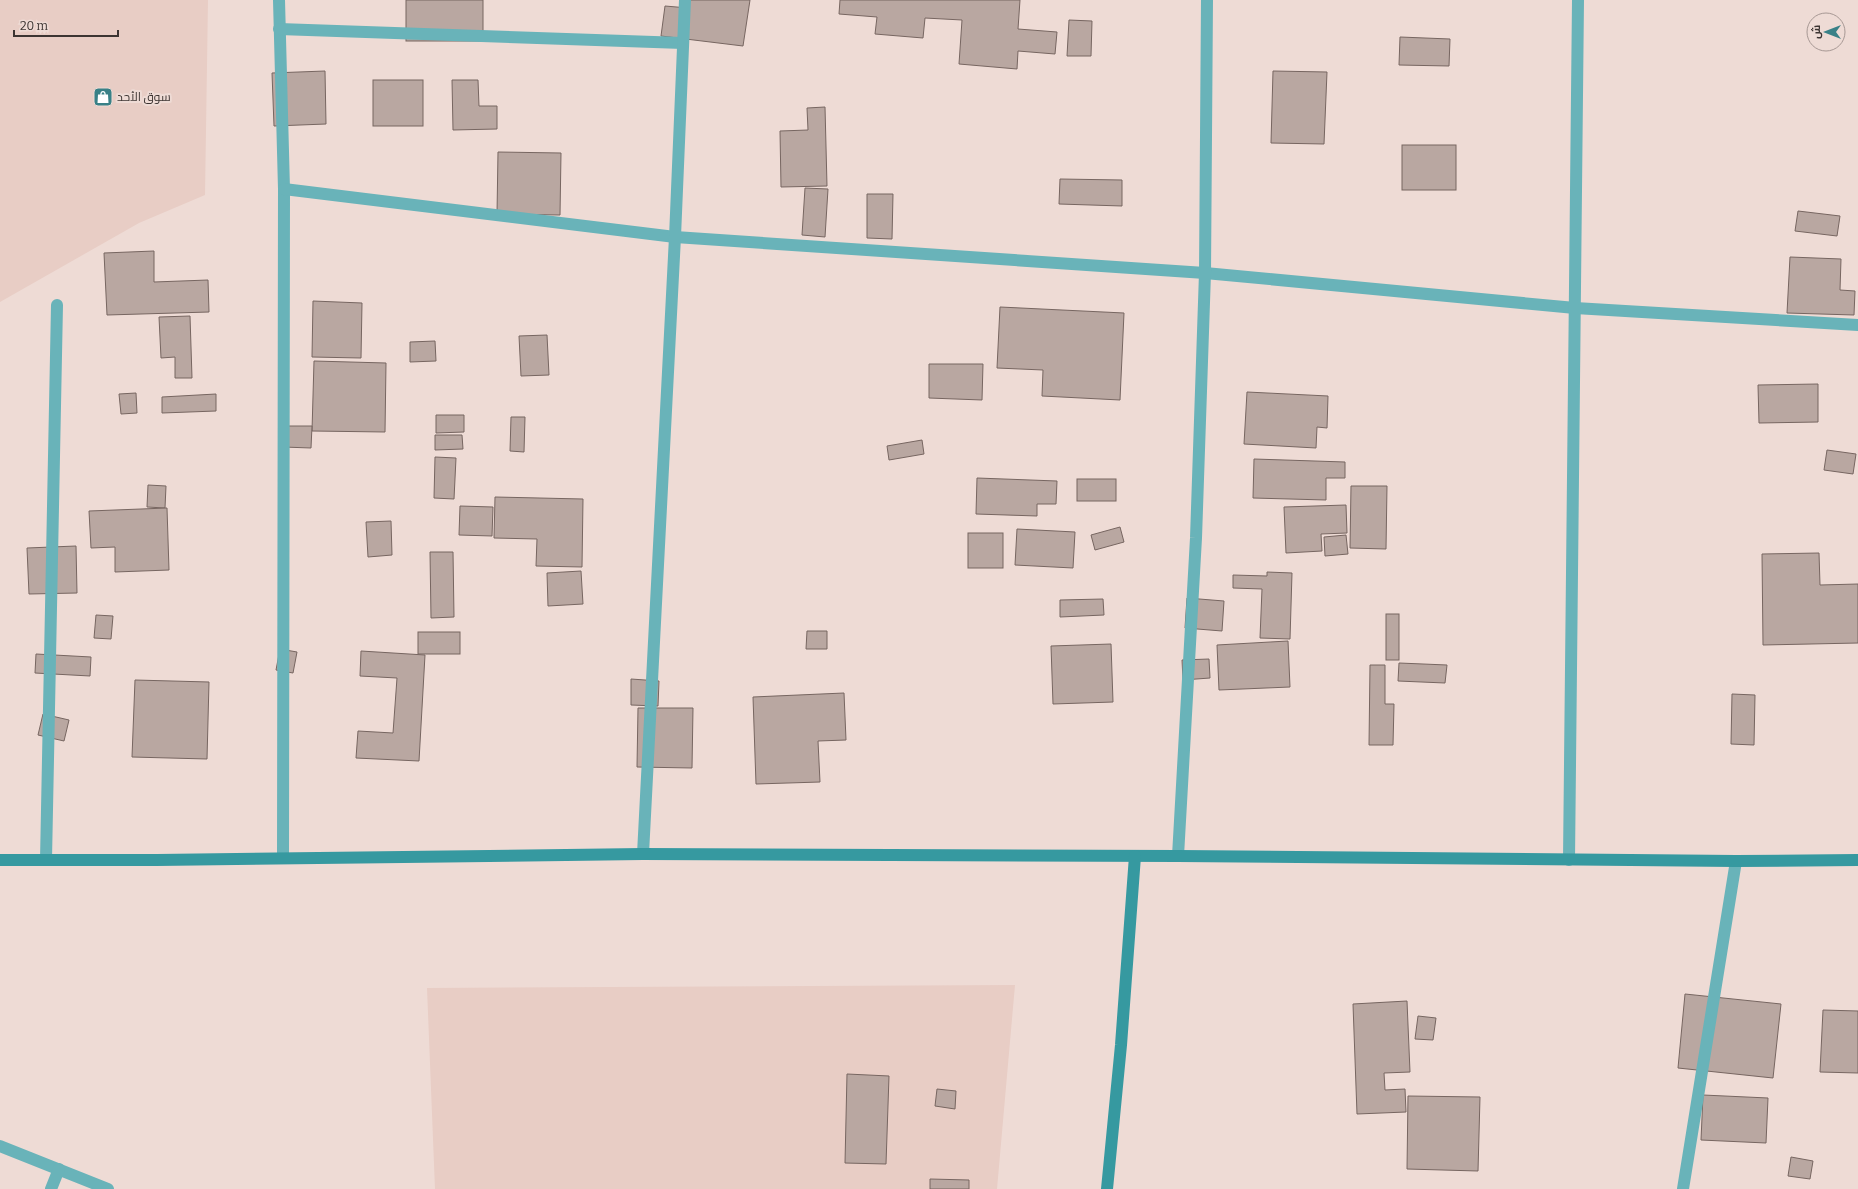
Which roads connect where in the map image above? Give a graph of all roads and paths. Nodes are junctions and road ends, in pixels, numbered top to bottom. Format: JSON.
{"nodes":[{"id":1,"x":279,"y":0,"type":"edge"},
{"id":2,"x":685,"y":0,"type":"edge"},
{"id":3,"x":1207,"y":0,"type":"edge"},
{"id":4,"x":1578,"y":0,"type":"edge"},
{"id":5,"x":279,"y":29,"type":"junction"},
{"id":6,"x":683,"y":43,"type":"junction"},
{"id":7,"x":284,"y":189,"type":"junction"},
{"id":8,"x":675,"y":237,"type":"junction"},
{"id":9,"x":1205,"y":273,"type":"junction"},
{"id":10,"x":57,"y":305,"type":"dead end"},
{"id":11,"x":1575,"y":308,"type":"junction"},
{"id":12,"x":1858,"y":325,"type":"edge"},
{"id":13,"x":643,"y":854,"type":"junction"},
{"id":14,"x":1135,"y":856,"type":"junction"},
{"id":15,"x":1178,"y":856,"type":"junction"},
{"id":16,"x":283,"y":858,"type":"junction"},
{"id":17,"x":0,"y":860,"type":"edge"},
{"id":18,"x":46,"y":860,"type":"junction"},
{"id":19,"x":1569,"y":860,"type":"junction"},
{"id":20,"x":1858,"y":860,"type":"edge"},
{"id":21,"x":1736,"y":861,"type":"junction"},
{"id":22,"x":0,"y":1146,"type":"edge"},
{"id":23,"x":59,"y":1169,"type":"junction"},
{"id":24,"x":51,"y":1189,"type":"edge"},
{"id":25,"x":108,"y":1189,"type":"edge"},
{"id":26,"x":1107,"y":1189,"type":"edge"},
{"id":27,"x":1683,"y":1189,"type":"edge"}],
"edges":[{"from":1,"to":5,"type":"street"},
{"from":2,"to":6,"type":"street"},
{"from":3,"to":9,"type":"street"},
{"from":4,"to":11,"type":"street"},
{"from":5,"to":6,"type":"street"},
{"from":5,"to":7,"type":"street"},
{"from":6,"to":8,"type":"street"},
{"from":7,"to":8,"type":"street"},
{"from":7,"to":16,"type":"street"},
{"from":8,"to":9,"type":"street"},
{"from":8,"to":13,"type":"street"},
{"from":9,"to":11,"type":"street"},
{"from":9,"to":15,"type":"street"},
{"from":10,"to":18,"type":"street"},
{"from":11,"to":12,"type":"street"},
{"from":11,"to":19,"type":"street"},
{"from":13,"to":14,"type":"main road"},
{"from":13,"to":16,"type":"main road"},
{"from":14,"to":15,"type":"main road"},
{"from":14,"to":26,"type":"main road"},
{"from":15,"to":19,"type":"main road"},
{"from":16,"to":18,"type":"main road"},
{"from":17,"to":18,"type":"main road"},
{"from":19,"to":21,"type":"main road"},
{"from":20,"to":21,"type":"main road"},
{"from":21,"to":27,"type":"street"},
{"from":22,"to":23,"type":"street"},
{"from":23,"to":24,"type":"street"},
{"from":23,"to":25,"type":"street"}]}
